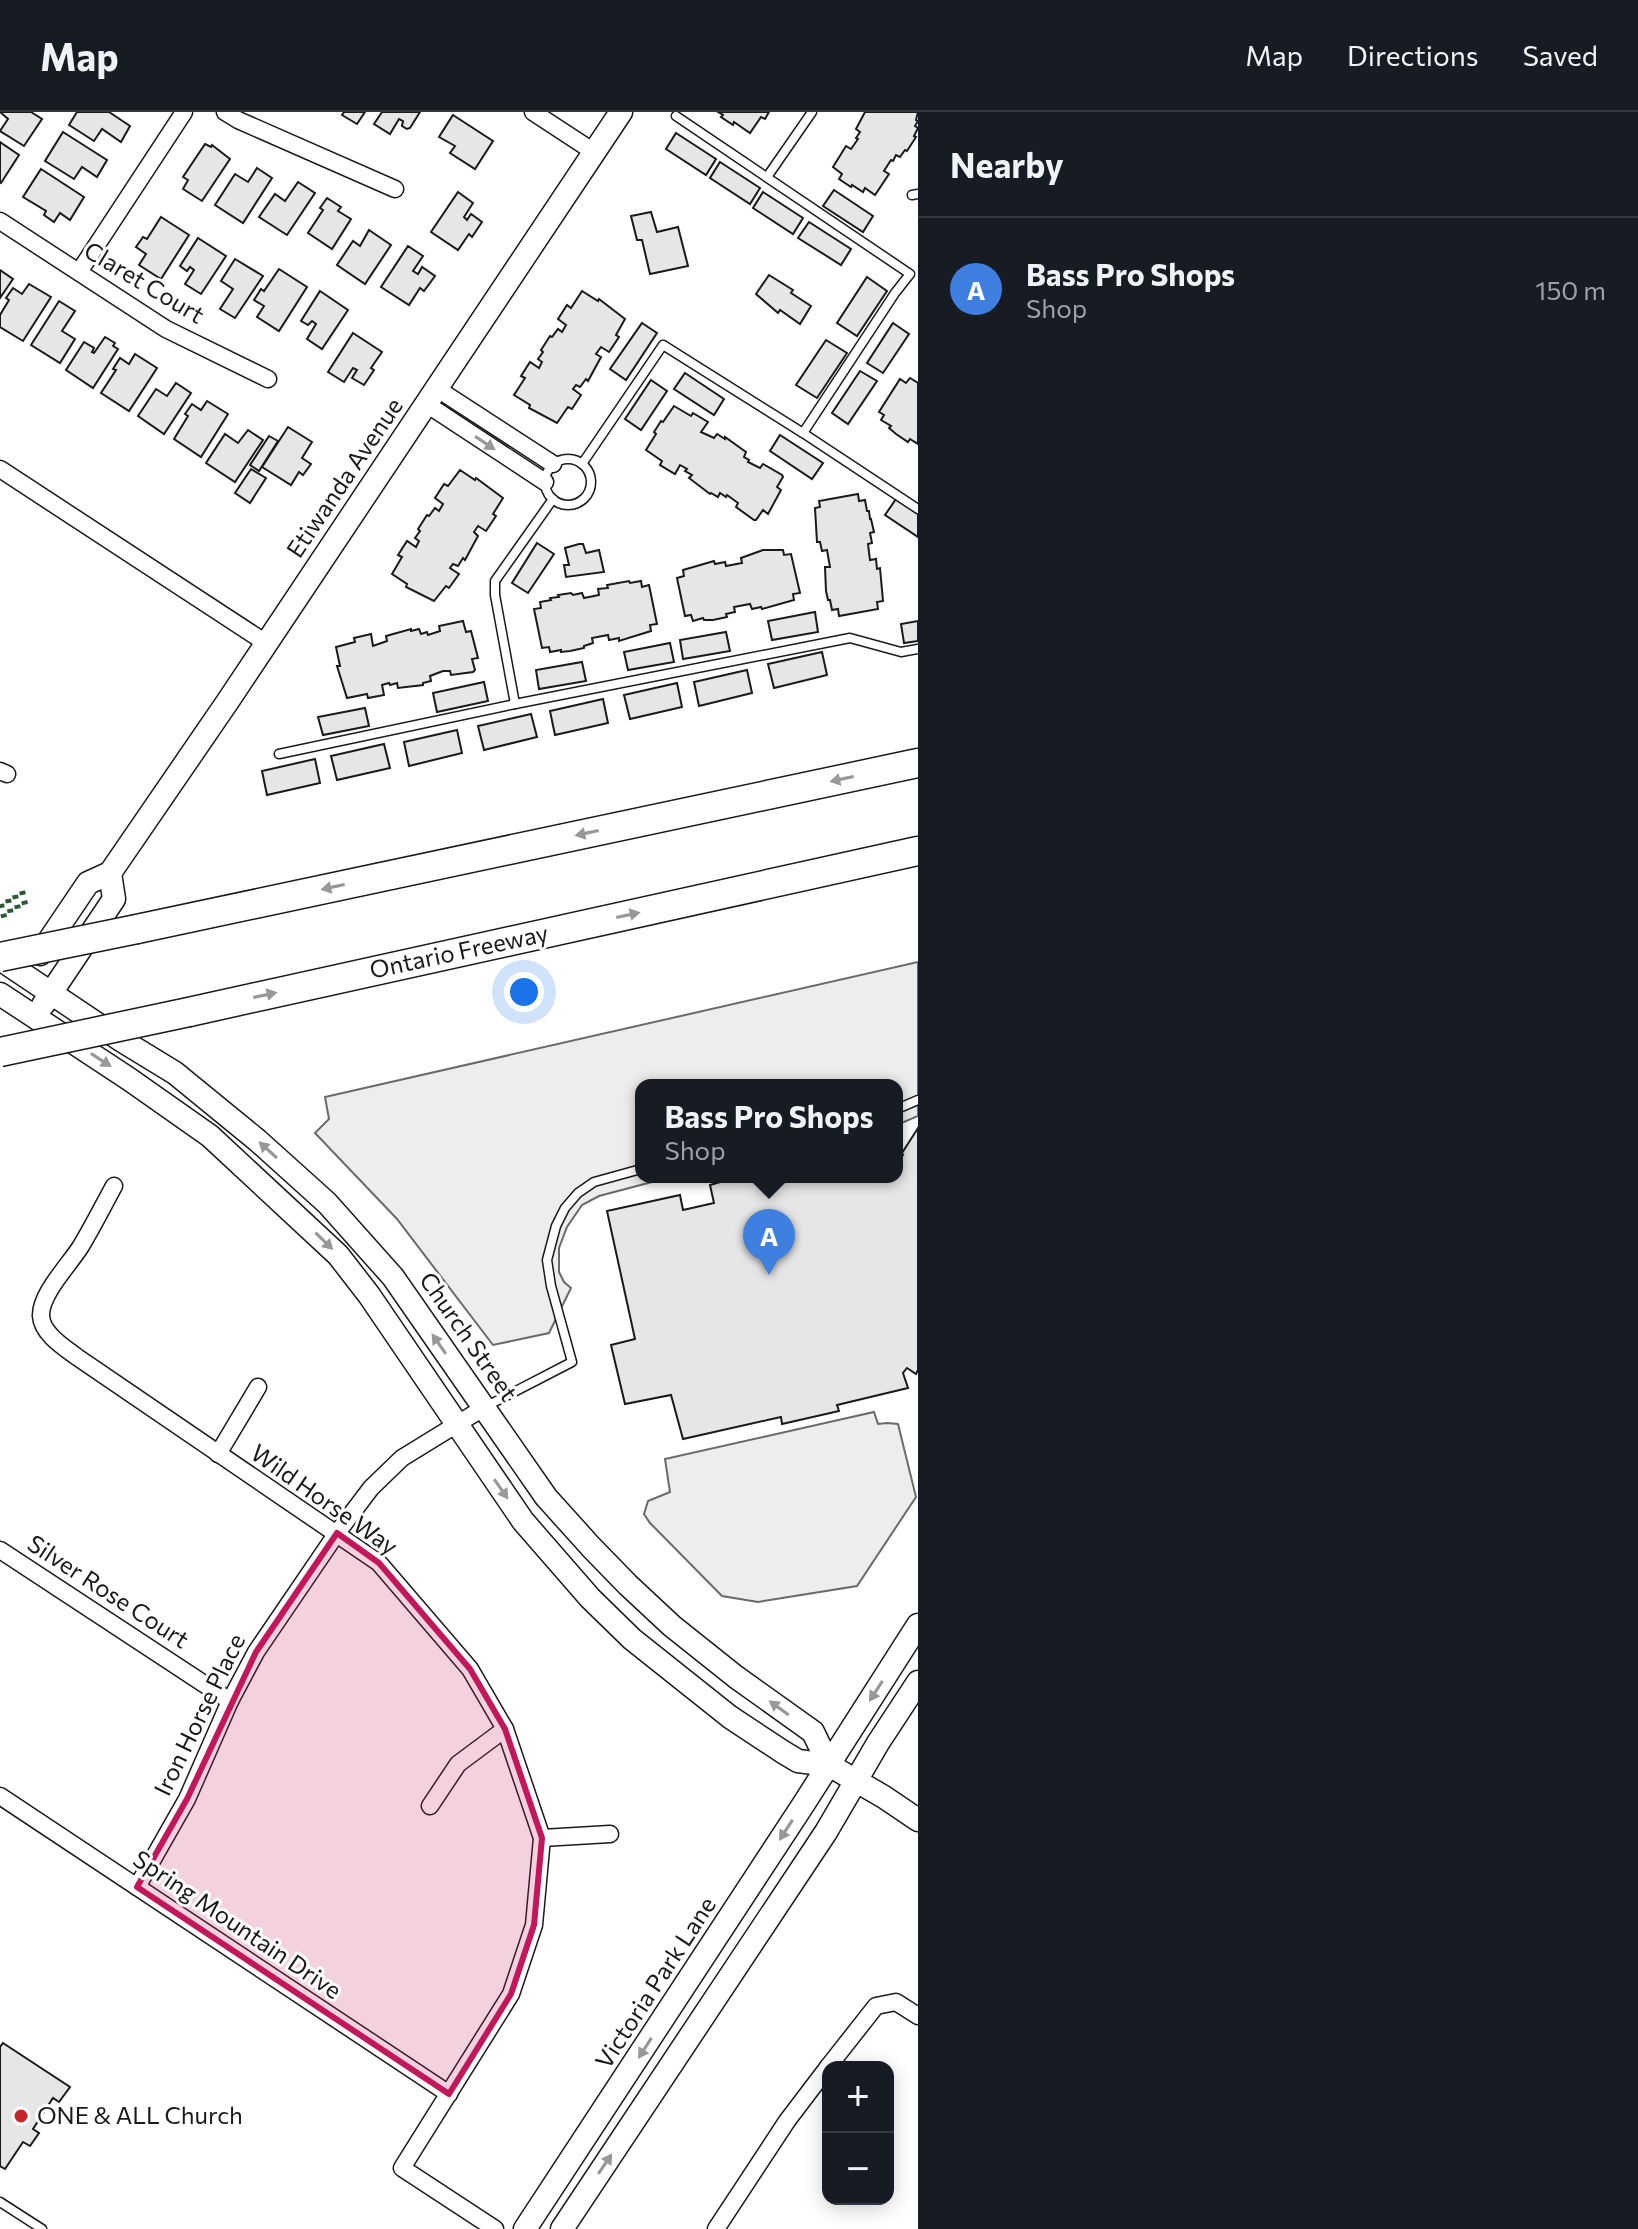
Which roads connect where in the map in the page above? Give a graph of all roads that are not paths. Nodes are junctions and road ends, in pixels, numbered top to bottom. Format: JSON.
{"nodes":[{"id":1,"x":184,"y":112,"type":"edge"},
{"id":2,"x":225,"y":112,"type":"edge"},
{"id":3,"x":533,"y":112,"type":"edge"},
{"id":4,"x":621,"y":112,"type":"edge"},
{"id":5,"x":812,"y":112,"type":"edge"},
{"id":6,"x":676,"y":116,"type":"dead end"},
{"id":7,"x":594,"y":152,"type":"junction"},
{"id":8,"x":767,"y":177,"type":"junction"},
{"id":9,"x":395,"y":189,"type":"dead end"},
{"id":10,"x":0,"y":221,"type":"edge"},
{"id":11,"x":79,"y":272,"type":"junction"},
{"id":12,"x":268,"y":379,"type":"dead end"},
{"id":13,"x":431,"y":396,"type":"junction"},
{"id":14,"x":803,"y":433,"type":"junction"},
{"id":15,"x":553,"y":464,"type":"junction"},
{"id":16,"x":582,"y":464,"type":"junction"},
{"id":17,"x":0,"y":469,"type":"edge"},
{"id":18,"x":545,"y":482,"type":"junction"},
{"id":19,"x":553,"y":499,"type":"junction"},
{"id":20,"x":918,"y":509,"type":"edge"},
{"id":21,"x":266,"y":643,"type":"junction"},
{"id":22,"x":918,"y":649,"type":"edge"},
{"id":23,"x":515,"y":704,"type":"junction"},
{"id":24,"x":279,"y":754,"type":"dead end"},
{"id":25,"x":918,"y":763,"type":"edge"},
{"id":26,"x":918,"y":851,"type":"edge"},
{"id":27,"x":110,"y":873,"type":"junction"},
{"id":28,"x":0,"y":958,"type":"edge"},
{"id":29,"x":26,"y":977,"type":"junction"},
{"id":30,"x":50,"y":994,"type":"junction"},
{"id":31,"x":4,"y":1004,"type":"edge"},
{"id":32,"x":35,"y":1018,"type":"junction"},
{"id":33,"x":0,"y":1052,"type":"edge"},
{"id":34,"x":0,"y":1069,"type":"edge"},
{"id":35,"x":635,"y":1171,"type":"edge"},
{"id":36,"x":114,"y":1186,"type":"dead end"},
{"id":37,"x":258,"y":1387,"type":"dead end"},
{"id":38,"x":485,"y":1407,"type":"junction"},
{"id":39,"x":456,"y":1425,"type":"junction"},
{"id":40,"x":218,"y":1454,"type":"junction"},
{"id":41,"x":337,"y":1533,"type":"junction"},
{"id":42,"x":0,"y":1550,"type":"edge"},
{"id":43,"x":918,"y":1625,"type":"edge"},
{"id":44,"x":918,"y":1682,"type":"edge"},
{"id":45,"x":230,"y":1701,"type":"junction"},
{"id":46,"x":505,"y":1729,"type":"junction"},
{"id":47,"x":829,"y":1765,"type":"junction"},
{"id":48,"x":856,"y":1780,"type":"junction"},
{"id":49,"x":0,"y":1796,"type":"edge"},
{"id":50,"x":430,"y":1806,"type":"dead end"},
{"id":51,"x":918,"y":1820,"type":"edge"},
{"id":52,"x":610,"y":1834,"type":"dead end"},
{"id":53,"x":542,"y":1838,"type":"junction"},
{"id":54,"x":137,"y":1887,"type":"junction"},
{"id":55,"x":918,"y":2016,"type":"edge"},
{"id":56,"x":833,"y":2061,"type":"edge"},
{"id":57,"x":822,"y":2075,"type":"edge"},
{"id":58,"x":449,"y":2094,"type":"junction"},
{"id":59,"x":0,"y":2202,"type":"edge"},
{"id":60,"x":719,"y":2228,"type":"edge"},
{"id":61,"x":42,"y":2229,"type":"edge"},
{"id":62,"x":495,"y":2229,"type":"edge"},
{"id":63,"x":525,"y":2229,"type":"edge"},
{"id":64,"x":562,"y":2229,"type":"edge"}],
"edges":[{"from":1,"to":11,"type":"street"},
{"from":2,"to":9,"type":"street"},
{"from":3,"to":7,"type":"street"},
{"from":4,"to":7,"type":"main road","name":"Etiwanda Avenue"},
{"from":5,"to":8,"type":"lane"},
{"from":6,"to":8,"type":"lane"},
{"from":7,"to":13,"type":"main road","name":"Etiwanda Avenue"},
{"from":8,"to":14,"type":"lane"},
{"from":10,"to":11,"type":"street","name":"Claret Court"},
{"from":11,"to":12,"type":"street","name":"Claret Court"},
{"from":13,"to":15,"type":"street"},
{"from":13,"to":18,"type":"street","one_way":true},
{"from":13,"to":21,"type":"main road","name":"Etiwanda Avenue"},
{"from":14,"to":16,"type":"lane"},
{"from":14,"to":20,"type":"lane"},
{"from":15,"to":16,"type":"lane"},
{"from":15,"to":18,"type":"lane"},
{"from":16,"to":19,"type":"lane"},
{"from":17,"to":21,"type":"street"},
{"from":18,"to":19,"type":"lane"},
{"from":19,"to":23,"type":"lane"},
{"from":21,"to":27,"type":"main road","name":"Etiwanda Avenue"},
{"from":22,"to":23,"type":"lane"},
{"from":23,"to":24,"type":"lane"},
{"from":25,"to":28,"type":"highway","one_way":true,"bridge":true},
{"from":33,"to":26,"type":"highway","name":"Ontario Freeway","one_way":true,"bridge":true},
{"from":27,"to":29,"type":"main road","name":"Etiwanda Avenue"},
{"from":27,"to":30,"type":"main road","name":"Etiwanda Avenue"},
{"from":28,"to":29,"type":"main road","name":"Church Street"},
{"from":29,"to":30,"type":"main road","name":"Church Street"},
{"from":29,"to":31,"type":"main road","name":"Etiwanda Avenue"},
{"from":30,"to":32,"type":"main road","name":"Etiwanda Avenue"},
{"from":38,"to":30,"type":"main road","name":"Church Street","one_way":true},
{"from":31,"to":32,"type":"main road"},
{"from":32,"to":34,"type":"main road","name":"Etiwanda Avenue"},
{"from":32,"to":39,"type":"main road","one_way":true},
{"from":35,"to":38,"type":"lane"},
{"from":36,"to":40,"type":"street","name":"Wild Horse Way"},
{"from":37,"to":40,"type":"street"},
{"from":38,"to":39,"type":"street","name":"Iron Horse Place"},
{"from":47,"to":38,"type":"main road","name":"Church Street","one_way":true},
{"from":39,"to":41,"type":"street","name":"Iron Horse Place"},
{"from":39,"to":47,"type":"main road","one_way":true},
{"from":40,"to":41,"type":"street","name":"Wild Horse Way"},
{"from":41,"to":45,"type":"street","name":"Iron Horse Place"},
{"from":41,"to":46,"type":"street","name":"Wild Horse Way"},
{"from":42,"to":45,"type":"street","name":"Silver Rose Court"},
{"from":43,"to":47,"type":"main road","name":"Victoria Park Lane","one_way":true},
{"from":44,"to":48,"type":"main road"},
{"from":45,"to":54,"type":"street","name":"Iron Horse Place"},
{"from":46,"to":50,"type":"street"},
{"from":46,"to":53,"type":"street","name":"Wild Horse Way"},
{"from":47,"to":48,"type":"main road"},
{"from":47,"to":63,"type":"main road","name":"Victoria Park Lane","one_way":true},
{"from":48,"to":51,"type":"main road"},
{"from":64,"to":48,"type":"main road","one_way":true},
{"from":49,"to":54,"type":"street","name":"Spring Mountain Drive"},
{"from":52,"to":53,"type":"street"},
{"from":53,"to":58,"type":"street","name":"Wild Horse Way"},
{"from":54,"to":58,"type":"street","name":"Spring Mountain Drive"},
{"from":55,"to":56,"type":"street"},
{"from":57,"to":60,"type":"street"},
{"from":58,"to":62,"type":"street","name":"Wild Horse Way"},
{"from":59,"to":61,"type":"lane"}]}
